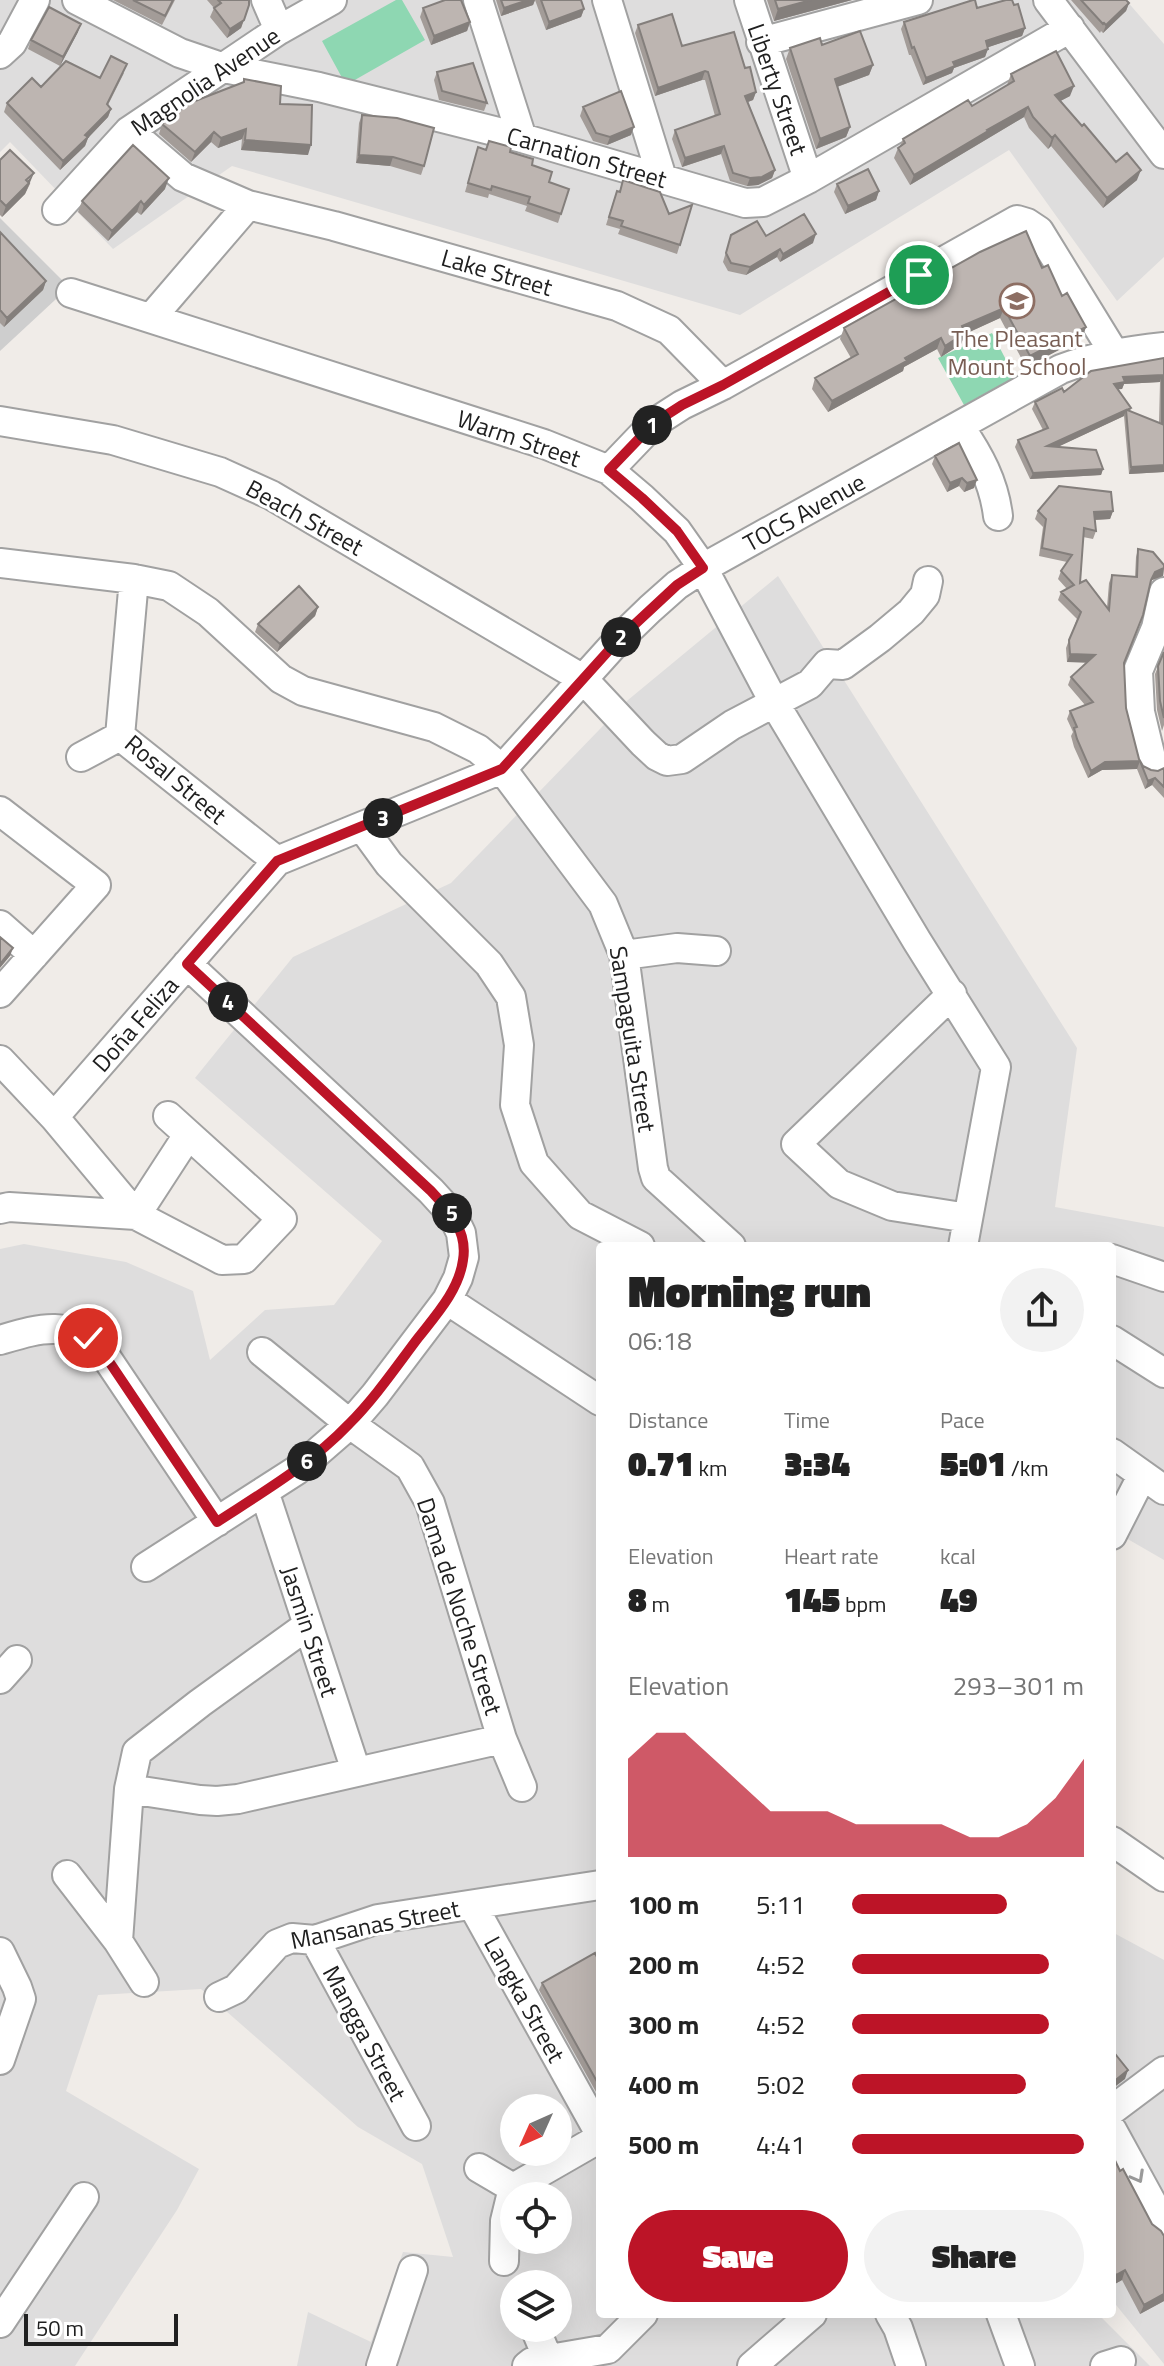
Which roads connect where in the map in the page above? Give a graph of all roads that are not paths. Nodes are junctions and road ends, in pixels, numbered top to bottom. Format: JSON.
{"nodes":[{"id":1,"x":35,"y":0,"type":"edge"},
{"id":2,"x":77,"y":0,"type":"edge"},
{"id":3,"x":266,"y":0,"type":"edge"},
{"id":4,"x":332,"y":0,"type":"edge"},
{"id":5,"x":478,"y":0,"type":"edge"},
{"id":6,"x":607,"y":0,"type":"edge"},
{"id":7,"x":749,"y":0,"type":"edge"},
{"id":8,"x":918,"y":0,"type":"edge"},
{"id":9,"x":1048,"y":0,"type":"edge"},
{"id":10,"x":1070,"y":28,"type":"junction"},
{"id":11,"x":279,"y":30,"type":"junction"},
{"id":12,"x":761,"y":42,"type":"junction"},
{"id":13,"x":0,"y":54,"type":"edge"},
{"id":14,"x":224,"y":68,"type":"junction"},
{"id":15,"x":129,"y":131,"type":"junction"},
{"id":16,"x":522,"y":138,"type":"junction"},
{"id":17,"x":1164,"y":154,"type":"edge"},
{"id":18,"x":662,"y":178,"type":"junction"},
{"id":19,"x":808,"y":179,"type":"junction"},
{"id":20,"x":248,"y":205,"type":"junction"},
{"id":21,"x":57,"y":210,"type":"dead end"},
{"id":22,"x":71,"y":293,"type":"dead end"},
{"id":23,"x":151,"y":318,"type":"junction"},
{"id":24,"x":1164,"y":347,"type":"edge"},
{"id":25,"x":1114,"y":353,"type":"junction"},
{"id":26,"x":723,"y":385,"type":"junction"},
{"id":27,"x":0,"y":421,"type":"edge"},
{"id":28,"x":960,"y":427,"type":"junction"},
{"id":29,"x":609,"y":470,"type":"junction"},
{"id":30,"x":998,"y":516,"type":"dead end"},
{"id":31,"x":0,"y":563,"type":"edge"},
{"id":32,"x":703,"y":568,"type":"junction"},
{"id":33,"x":134,"y":579,"type":"junction"},
{"id":34,"x":928,"y":581,"type":"dead end"},
{"id":35,"x":1164,"y":592,"type":"edge"},
{"id":36,"x":583,"y":679,"type":"junction"},
{"id":37,"x":775,"y":704,"type":"junction"},
{"id":38,"x":120,"y":736,"type":"junction"},
{"id":39,"x":81,"y":757,"type":"dead end"},
{"id":40,"x":1152,"y":762,"type":"dead end"},
{"id":41,"x":502,"y":769,"type":"junction"},
{"id":42,"x":0,"y":811,"type":"edge"},
{"id":43,"x":362,"y":827,"type":"junction"},
{"id":44,"x":277,"y":861,"type":"junction"},
{"id":45,"x":0,"y":925,"type":"edge"},
{"id":46,"x":716,"y":951,"type":"dead end"},
{"id":47,"x":34,"y":955,"type":"junction"},
{"id":48,"x":624,"y":955,"type":"junction"},
{"id":49,"x":187,"y":964,"type":"junction"},
{"id":50,"x":0,"y":993,"type":"edge"},
{"id":51,"x":952,"y":994,"type":"junction"},
{"id":52,"x":0,"y":1060,"type":"edge"},
{"id":53,"x":54,"y":1117,"type":"junction"},
{"id":54,"x":3,"y":1205,"type":"edge"},
{"id":55,"x":136,"y":1215,"type":"junction"},
{"id":56,"x":966,"y":1232,"type":"edge"},
{"id":57,"x":632,"y":1242,"type":"edge"},
{"id":58,"x":727,"y":1242,"type":"edge"},
{"id":59,"x":1116,"y":1260,"type":"edge"},
{"id":60,"x":1164,"y":1277,"type":"edge"},
{"id":61,"x":447,"y":1300,"type":"junction"},
{"id":62,"x":0,"y":1340,"type":"edge"},
{"id":63,"x":1116,"y":1343,"type":"edge"},
{"id":64,"x":262,"y":1352,"type":"dead end"},
{"id":65,"x":1164,"y":1373,"type":"edge"},
{"id":66,"x":596,"y":1398,"type":"edge"},
{"id":67,"x":350,"y":1424,"type":"junction"},
{"id":68,"x":1116,"y":1456,"type":"edge"},
{"id":69,"x":1153,"y":1483,"type":"edge"},
{"id":70,"x":264,"y":1491,"type":"junction"},
{"id":71,"x":217,"y":1522,"type":"junction"},
{"id":72,"x":1116,"y":1529,"type":"edge"},
{"id":73,"x":146,"y":1567,"type":"dead end"},
{"id":74,"x":308,"y":1625,"type":"junction"},
{"id":75,"x":502,"y":1739,"type":"junction"},
{"id":76,"x":356,"y":1771,"type":"junction"},
{"id":77,"x":522,"y":1787,"type":"dead end"},
{"id":78,"x":129,"y":1789,"type":"junction"},
{"id":79,"x":1116,"y":1844,"type":"edge"},
{"id":80,"x":67,"y":1875,"type":"dead end"},
{"id":81,"x":1164,"y":1877,"type":"edge"},
{"id":82,"x":596,"y":1886,"type":"edge"},
{"id":83,"x":473,"y":1906,"type":"junction"},
{"id":84,"x":315,"y":1940,"type":"junction"},
{"id":85,"x":118,"y":1941,"type":"junction"},
{"id":86,"x":0,"y":1952,"type":"edge"},
{"id":87,"x":144,"y":1982,"type":"dead end"},
{"id":88,"x":219,"y":1997,"type":"dead end"},
{"id":89,"x":0,"y":2058,"type":"edge"},
{"id":90,"x":1164,"y":2071,"type":"edge"},
{"id":91,"x":1116,"y":2107,"type":"edge"},
{"id":92,"x":416,"y":2126,"type":"dead end"},
{"id":93,"x":596,"y":2129,"type":"edge"},
{"id":94,"x":1116,"y":2137,"type":"edge"},
{"id":95,"x":596,"y":2138,"type":"edge"},
{"id":96,"x":479,"y":2168,"type":"dead end"},
{"id":97,"x":503,"y":2182,"type":"edge"},
{"id":98,"x":523,"y":2182,"type":"edge"},
{"id":99,"x":84,"y":2197,"type":"dead end"},
{"id":100,"x":1164,"y":2225,"type":"edge"},
{"id":101,"x":504,"y":2254,"type":"edge"},
{"id":102,"x":504,"y":2261,"type":"dead end"},
{"id":103,"x":413,"y":2270,"type":"dead end"},
{"id":104,"x":639,"y":2318,"type":"edge"},
{"id":105,"x":809,"y":2318,"type":"edge"},
{"id":106,"x":892,"y":2318,"type":"edge"},
{"id":107,"x":1003,"y":2318,"type":"edge"},
{"id":108,"x":0,"y":2323,"type":"edge"},
{"id":109,"x":535,"y":2342,"type":"edge"},
{"id":110,"x":782,"y":2357,"type":"edge"},
{"id":111,"x":536,"y":2362,"type":"edge"},
{"id":112,"x":381,"y":2366,"type":"edge"},
{"id":113,"x":752,"y":2366,"type":"edge"},
{"id":114,"x":911,"y":2366,"type":"edge"},
{"id":115,"x":1020,"y":2366,"type":"edge"}],
"edges":[{"from":1,"to":13,"type":"street"},
{"from":2,"to":14,"type":"street","name":"Carnation Street"},
{"from":3,"to":11,"type":"street"},
{"from":4,"to":11,"type":"street","name":"Magnolia Avenue"},
{"from":5,"to":16,"type":"street"},
{"from":6,"to":18,"type":"street"},
{"from":7,"to":12,"type":"street","name":"Liberty Street"},
{"from":8,"to":12,"type":"street"},
{"from":9,"to":10,"type":"street"},
{"from":10,"to":17,"type":"street"},
{"from":10,"to":19,"type":"street","name":"Carnation Street"},
{"from":11,"to":14,"type":"street","name":"Magnolia Avenue"},
{"from":12,"to":19,"type":"street","name":"Liberty Street"},
{"from":14,"to":15,"type":"street","name":"Magnolia Avenue"},
{"from":14,"to":16,"type":"street","name":"Carnation Street"},
{"from":15,"to":20,"type":"street","name":"Lake Street"},
{"from":15,"to":21,"type":"street","name":"Magnolia Avenue"},
{"from":16,"to":18,"type":"street","name":"Carnation Street"},
{"from":18,"to":19,"type":"street","name":"Carnation Street"},
{"from":20,"to":23,"type":"street"},
{"from":20,"to":26,"type":"street","name":"Lake Street"},
{"from":22,"to":23,"type":"street","name":"Warm Street"},
{"from":23,"to":29,"type":"street","name":"Warm Street"},
{"from":24,"to":25,"type":"street","name":"TOCS Avenue"},
{"from":25,"to":26,"type":"street"},
{"from":25,"to":28,"type":"street","name":"TOCS Avenue"},
{"from":26,"to":29,"type":"street"},
{"from":27,"to":36,"type":"street","name":"Beach Street"},
{"from":28,"to":30,"type":"street"},
{"from":28,"to":32,"type":"street","name":"TOCS Avenue"},
{"from":29,"to":32,"type":"street","name":"Warm Street"},
{"from":31,"to":33,"type":"street","name":"Sampaguita Street"},
{"from":32,"to":36,"type":"street","name":"TOCS Avenue"},
{"from":32,"to":37,"type":"street","name":"Warm Street"},
{"from":33,"to":38,"type":"street","name":"Rosal Street"},
{"from":33,"to":41,"type":"street","name":"Sampaguita Street"},
{"from":34,"to":37,"type":"street"},
{"from":35,"to":40,"type":"street"},
{"from":36,"to":37,"type":"street","name":"Beach Street"},
{"from":36,"to":41,"type":"street","name":"TOCS Avenue"},
{"from":37,"to":51,"type":"street","name":"Warm Street"},
{"from":38,"to":39,"type":"street"},
{"from":38,"to":44,"type":"street","name":"Rosal Street"},
{"from":41,"to":43,"type":"street","name":"Doña Feliza"},
{"from":41,"to":48,"type":"street","name":"Sampaguita Street"},
{"from":42,"to":47,"type":"street"},
{"from":43,"to":44,"type":"street","name":"Doña Feliza"},
{"from":43,"to":57,"type":"street"},
{"from":44,"to":49,"type":"street","name":"Doña Feliza"},
{"from":45,"to":47,"type":"street"},
{"from":46,"to":48,"type":"street"},
{"from":47,"to":50,"type":"street"},
{"from":48,"to":58,"type":"street","name":"Sampaguita Street"},
{"from":49,"to":53,"type":"street","name":"Doña Feliza"},
{"from":49,"to":61,"type":"street"},
{"from":51,"to":56,"type":"street","name":"Warm Street"},
{"from":51,"to":56,"type":"street"},
{"from":52,"to":53,"type":"street"},
{"from":53,"to":55,"type":"street"},
{"from":54,"to":55,"type":"street"},
{"from":55,"to":55,"type":"street"},
{"from":59,"to":60,"type":"street"},
{"from":61,"to":66,"type":"street"},
{"from":61,"to":67,"type":"street"},
{"from":62,"to":71,"type":"street"},
{"from":63,"to":65,"type":"street"},
{"from":64,"to":67,"type":"street","name":"Dama de Noche Street"},
{"from":67,"to":70,"type":"street"},
{"from":67,"to":75,"type":"street","name":"Dama de Noche Street"},
{"from":68,"to":69,"type":"street"},
{"from":69,"to":72,"type":"street"},
{"from":70,"to":71,"type":"street"},
{"from":70,"to":74,"type":"street","name":"Jasmin Street"},
{"from":71,"to":73,"type":"street"},
{"from":74,"to":76,"type":"street","name":"Jasmin Street"},
{"from":74,"to":78,"type":"street"},
{"from":75,"to":76,"type":"street"},
{"from":75,"to":77,"type":"street","name":"Dama de Noche Street"},
{"from":76,"to":78,"type":"street"},
{"from":78,"to":85,"type":"street"},
{"from":79,"to":81,"type":"street"},
{"from":80,"to":85,"type":"street"},
{"from":82,"to":83,"type":"street","name":"Mansanas Street"},
{"from":83,"to":84,"type":"street","name":"Mansanas Street"},
{"from":83,"to":93,"type":"street","name":"Langka Street"},
{"from":84,"to":88,"type":"street","name":"Mansanas Street"},
{"from":84,"to":92,"type":"street","name":"Mangga Street"},
{"from":85,"to":87,"type":"street"},
{"from":86,"to":89,"type":"street"},
{"from":90,"to":91,"type":"street"},
{"from":94,"to":100,"type":"street","one_way":true},
{"from":95,"to":98,"type":"street"},
{"from":96,"to":97,"type":"street"},
{"from":99,"to":108,"type":"street"},
{"from":101,"to":102,"type":"street"},
{"from":103,"to":112,"type":"street"},
{"from":104,"to":111,"type":"street"},
{"from":105,"to":110,"type":"street"},
{"from":106,"to":114,"type":"street"},
{"from":107,"to":115,"type":"street"},
{"from":109,"to":111,"type":"street"},
{"from":110,"to":113,"type":"street"}]}
